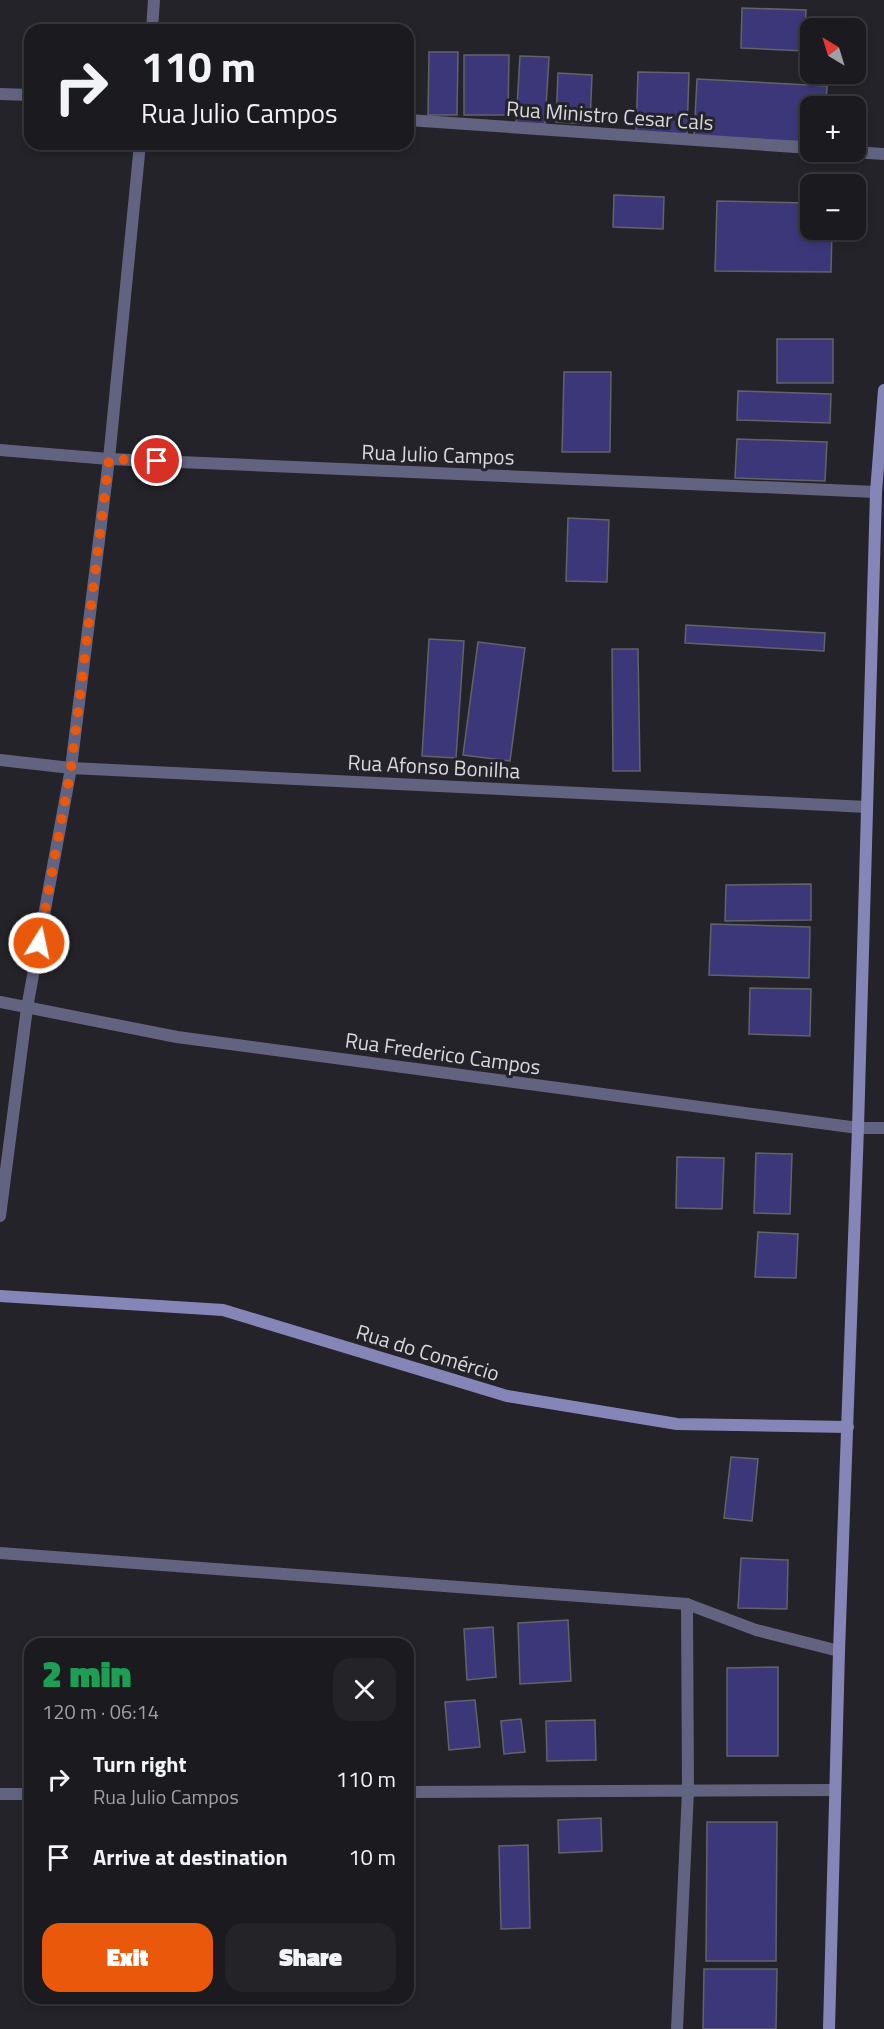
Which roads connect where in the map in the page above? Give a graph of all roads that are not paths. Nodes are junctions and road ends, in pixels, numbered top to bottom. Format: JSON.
{"nodes":[{"id":1,"x":154,"y":0,"type":"edge"},
{"id":2,"x":152,"y":24,"type":"edge"},
{"id":3,"x":0,"y":94,"type":"edge"},
{"id":4,"x":24,"y":95,"type":"edge"},
{"id":5,"x":414,"y":120,"type":"edge"},
{"id":6,"x":800,"y":147,"type":"edge"},
{"id":7,"x":139,"y":150,"type":"edge"},
{"id":8,"x":866,"y":153,"type":"edge"},
{"id":9,"x":884,"y":154,"type":"edge"},
{"id":10,"x":884,"y":390,"type":"edge"},
{"id":11,"x":0,"y":450,"type":"edge"},
{"id":12,"x":109,"y":459,"type":"junction"},
{"id":13,"x":876,"y":492,"type":"junction"},
{"id":14,"x":0,"y":760,"type":"edge"},
{"id":15,"x":71,"y":768,"type":"junction"},
{"id":16,"x":867,"y":807,"type":"junction"},
{"id":17,"x":0,"y":1002,"type":"edge"},
{"id":18,"x":27,"y":1008,"type":"junction"},
{"id":19,"x":858,"y":1128,"type":"junction"},
{"id":20,"x":884,"y":1128,"type":"edge"},
{"id":21,"x":0,"y":1216,"type":"edge"},
{"id":22,"x":0,"y":1296,"type":"edge"},
{"id":23,"x":848,"y":1427,"type":"junction"},
{"id":24,"x":0,"y":1553,"type":"edge"},
{"id":25,"x":687,"y":1604,"type":"junction"},
{"id":26,"x":839,"y":1651,"type":"junction"},
{"id":27,"x":835,"y":1790,"type":"junction"},
{"id":28,"x":688,"y":1791,"type":"junction"},
{"id":29,"x":414,"y":1792,"type":"edge"},
{"id":30,"x":0,"y":1794,"type":"edge"},
{"id":31,"x":24,"y":1794,"type":"edge"},
{"id":32,"x":676,"y":2029,"type":"edge"},
{"id":33,"x":829,"y":2029,"type":"edge"}],
"edges":[{"from":1,"to":2,"type":"street"},
{"from":3,"to":4,"type":"street"},
{"from":5,"to":6,"type":"street","name":"Rua Ministro Cesar Cals"},
{"from":7,"to":12,"type":"street"},
{"from":8,"to":9,"type":"street"},
{"from":10,"to":13,"type":"street"},
{"from":11,"to":12,"type":"street","name":"Rua Julio Campos"},
{"from":12,"to":13,"type":"street","name":"Rua Julio Campos"},
{"from":12,"to":15,"type":"street"},
{"from":13,"to":16,"type":"street"},
{"from":14,"to":15,"type":"street","name":"Rua Afonso Bonilha"},
{"from":15,"to":16,"type":"street","name":"Rua Afonso Bonilha"},
{"from":15,"to":18,"type":"street"},
{"from":16,"to":19,"type":"street"},
{"from":17,"to":18,"type":"street","name":"Rua Frederico Campos"},
{"from":18,"to":19,"type":"street","name":"Rua Frederico Campos"},
{"from":18,"to":21,"type":"street"},
{"from":19,"to":20,"type":"street","name":"Rua Frederico Campos"},
{"from":19,"to":23,"type":"street"},
{"from":22,"to":23,"type":"street","name":"Rua do Comércio"},
{"from":23,"to":26,"type":"street"},
{"from":24,"to":25,"type":"street"},
{"from":25,"to":26,"type":"street"},
{"from":25,"to":28,"type":"street"},
{"from":26,"to":27,"type":"street"},
{"from":27,"to":28,"type":"street"},
{"from":27,"to":33,"type":"street"},
{"from":28,"to":29,"type":"street"},
{"from":28,"to":32,"type":"street"},
{"from":30,"to":31,"type":"street"}]}
